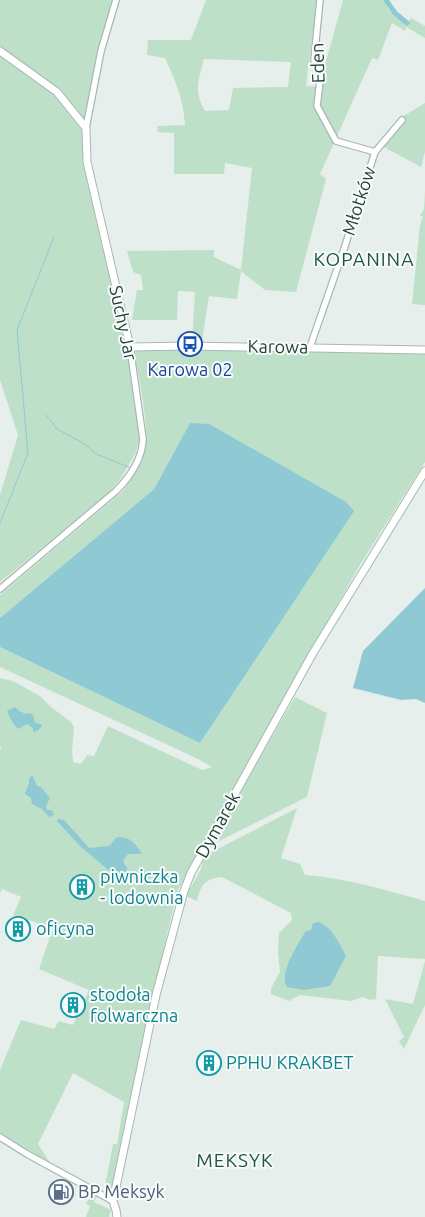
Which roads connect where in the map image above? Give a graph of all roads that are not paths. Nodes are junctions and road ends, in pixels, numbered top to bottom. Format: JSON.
{"nodes":[{"id":1,"x":116,"y":0,"type":"edge"},
{"id":2,"x":320,"y":0,"type":"edge"},
{"id":3,"x":0,"y":51,"type":"edge"},
{"id":4,"x":402,"y":120,"type":"dead end"},
{"id":5,"x":86,"y":128,"type":"junction"},
{"id":6,"x":375,"y":152,"type":"junction"},
{"id":7,"x":310,"y":347,"type":"junction"},
{"id":8,"x":130,"y":348,"type":"junction"},
{"id":9,"x":425,"y":350,"type":"edge"},
{"id":10,"x":425,"y":471,"type":"edge"},
{"id":11,"x":0,"y":589,"type":"edge"},
{"id":12,"x":0,"y":1137,"type":"edge"},
{"id":13,"x":112,"y":1201,"type":"junction"},
{"id":14,"x":117,"y":1217,"type":"edge"}],
"edges":[{"from":1,"to":5,"type":"street","name":"Suchy Jar"},
{"from":2,"to":6,"type":"street","name":"Eden"},
{"from":3,"to":5,"type":"street"},
{"from":4,"to":6,"type":"street","name":"Młotków"},
{"from":5,"to":8,"type":"street","name":"Suchy Jar"},
{"from":6,"to":7,"type":"street","name":"Młotków"},
{"from":7,"to":8,"type":"street","name":"Karowa"},
{"from":7,"to":9,"type":"street","name":"Karowa"},
{"from":8,"to":11,"type":"street","name":"Suchy Jar"},
{"from":10,"to":13,"type":"street","name":"Dymarek"},
{"from":12,"to":13,"type":"street"},
{"from":13,"to":14,"type":"street","name":"Dymarek"}]}
